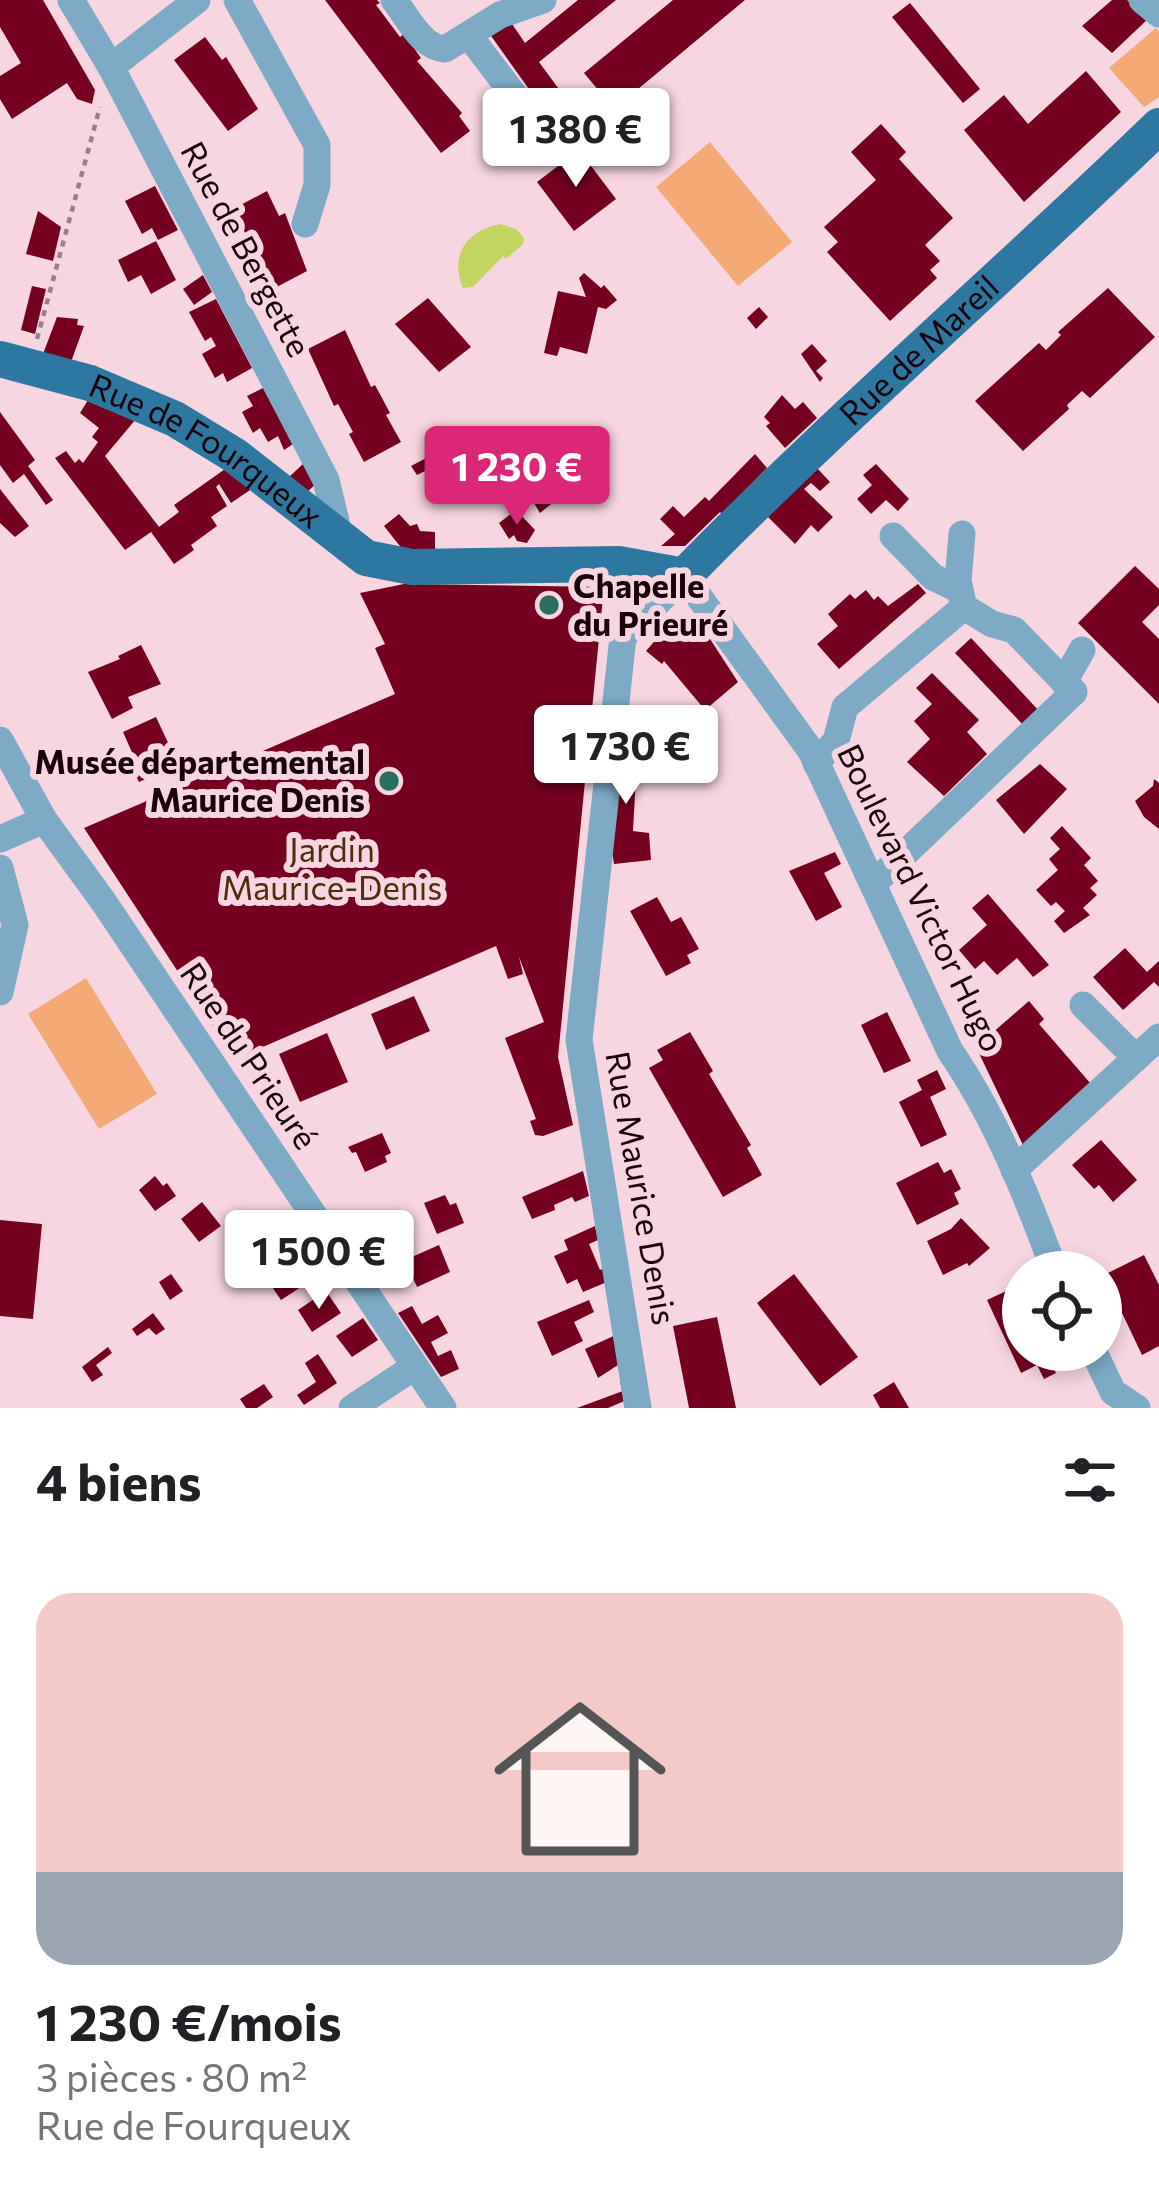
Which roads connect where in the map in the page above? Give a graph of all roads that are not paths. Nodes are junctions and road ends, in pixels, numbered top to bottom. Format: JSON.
{"nodes":[{"id":1,"x":71,"y":0,"type":"edge"},
{"id":2,"x":197,"y":0,"type":"edge"},
{"id":3,"x":237,"y":0,"type":"edge"},
{"id":4,"x":394,"y":0,"type":"edge"},
{"id":5,"x":543,"y":0,"type":"edge"},
{"id":6,"x":1142,"y":0,"type":"edge"},
{"id":7,"x":1159,"y":14,"type":"edge"},
{"id":8,"x":470,"y":37,"type":"junction"},
{"id":9,"x":111,"y":67,"type":"junction"},
{"id":10,"x":521,"y":104,"type":"dead end"},
{"id":11,"x":1159,"y":126,"type":"edge"},
{"id":12,"x":305,"y":224,"type":"dead end"},
{"id":13,"x":0,"y":359,"type":"edge"},
{"id":14,"x":962,"y":534,"type":"dead end"},
{"id":15,"x":893,"y":536,"type":"dead end"},
{"id":16,"x":340,"y":538,"type":"junction"},
{"id":17,"x":684,"y":576,"type":"junction"},
{"id":18,"x":962,"y":599,"type":"junction"},
{"id":19,"x":1082,"y":650,"type":"dead end"},
{"id":20,"x":1064,"y":682,"type":"junction"},
{"id":21,"x":0,"y":740,"type":"edge"},
{"id":22,"x":816,"y":763,"type":"junction"},
{"id":23,"x":44,"y":820,"type":"junction"},
{"id":24,"x":0,"y":838,"type":"edge"},
{"id":25,"x":0,"y":868,"type":"edge"},
{"id":26,"x":873,"y":884,"type":"junction"},
{"id":27,"x":0,"y":992,"type":"edge"},
{"id":28,"x":1083,"y":1005,"type":"dead end"},
{"id":29,"x":1159,"y":1037,"type":"edge"},
{"id":30,"x":1136,"y":1058,"type":"junction"},
{"id":31,"x":1014,"y":1170,"type":"junction"},
{"id":32,"x":1049,"y":1251,"type":"edge"},
{"id":33,"x":415,"y":1367,"type":"junction"},
{"id":34,"x":1106,"y":1371,"type":"edge"},
{"id":35,"x":1124,"y":1402,"type":"edge"},
{"id":36,"x":352,"y":1408,"type":"edge"},
{"id":37,"x":443,"y":1408,"type":"edge"},
{"id":38,"x":638,"y":1408,"type":"edge"}],
"edges":[{"from":1,"to":9,"type":"street","name":"Rue de Bergette"},
{"from":2,"to":9,"type":"street"},
{"from":3,"to":12,"type":"street"},
{"from":4,"to":8,"type":"street"},
{"from":5,"to":8,"type":"street"},
{"from":6,"to":7,"type":"street"},
{"from":8,"to":10,"type":"street"},
{"from":9,"to":16,"type":"street","name":"Rue de Bergette"},
{"from":11,"to":17,"type":"main road","name":"Rue de Mareil"},
{"from":13,"to":16,"type":"main road","name":"Rue de Fourqueux"},
{"from":14,"to":18,"type":"street"},
{"from":15,"to":18,"type":"street"},
{"from":16,"to":17,"type":"main road","name":"Rue de Fourqueux"},
{"from":17,"to":22,"type":"street","name":"Boulevard Victor Hugo"},
{"from":17,"to":38,"type":"street","name":"Rue Maurice Denis"},
{"from":18,"to":20,"type":"street"},
{"from":18,"to":22,"type":"street"},
{"from":19,"to":20,"type":"street"},
{"from":20,"to":26,"type":"street"},
{"from":21,"to":23,"type":"street","name":"Rue du Prieuré"},
{"from":22,"to":26,"type":"street","name":"Boulevard Victor Hugo"},
{"from":23,"to":24,"type":"street"},
{"from":23,"to":33,"type":"street","name":"Rue du Prieuré"},
{"from":25,"to":27,"type":"street"},
{"from":26,"to":31,"type":"street","name":"Boulevard Victor Hugo"},
{"from":28,"to":30,"type":"street"},
{"from":29,"to":30,"type":"street"},
{"from":30,"to":31,"type":"street"},
{"from":31,"to":32,"type":"street","name":"Boulevard Victor Hugo"},
{"from":33,"to":36,"type":"street"},
{"from":33,"to":37,"type":"street","name":"Rue du Prieuré"},
{"from":34,"to":35,"type":"street"}]}
